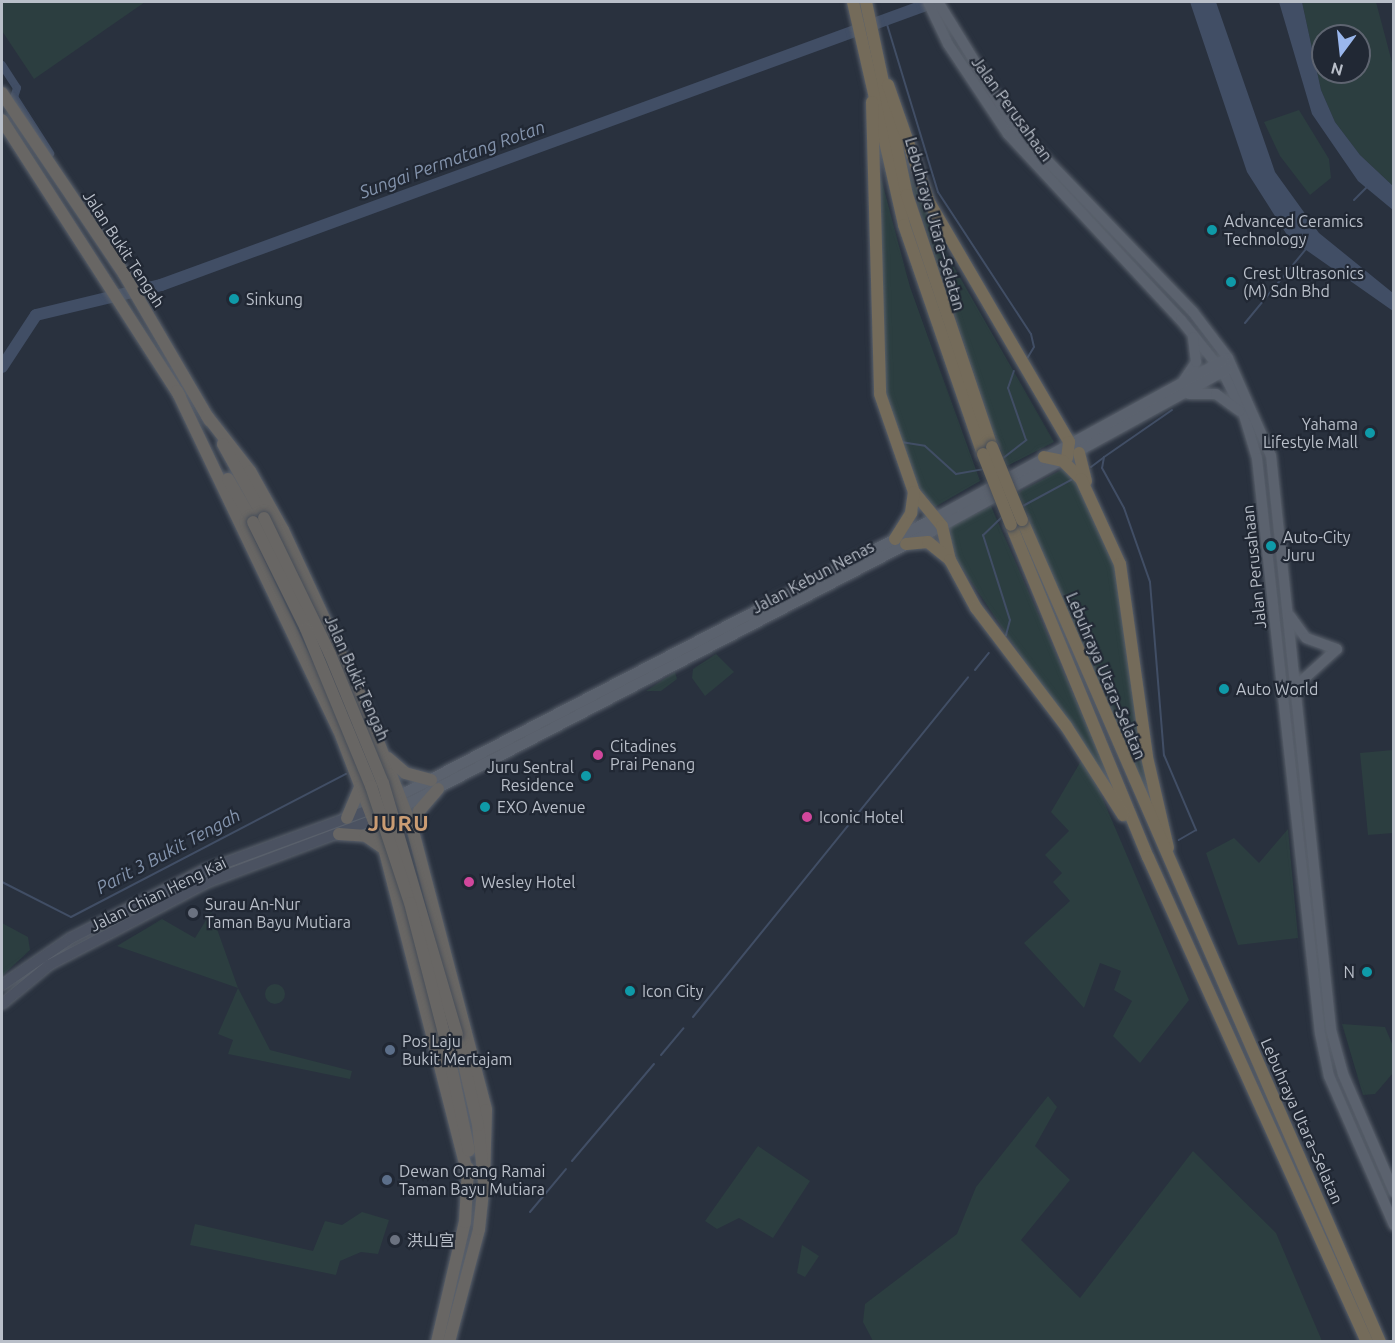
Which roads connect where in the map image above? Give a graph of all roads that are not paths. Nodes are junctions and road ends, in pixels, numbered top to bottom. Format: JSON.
{"nodes":[{"id":1,"x":854,"y":2,"type":"edge"},
{"id":2,"x":928,"y":2,"type":"edge"},
{"id":3,"x":938,"y":2,"type":"edge"},
{"id":4,"x":867,"y":7,"type":"edge"},
{"id":5,"x":941,"y":21,"type":"junction"},
{"id":6,"x":867,"y":39,"type":"junction"},
{"id":7,"x":874,"y":51,"type":"junction"},
{"id":8,"x":2,"y":93,"type":"edge"},
{"id":9,"x":872,"y":102,"type":"junction"},
{"id":10,"x":2,"y":120,"type":"edge"},
{"id":11,"x":1192,"y":333,"type":"junction"},
{"id":12,"x":1226,"y":365,"type":"junction"},
{"id":13,"x":1181,"y":390,"type":"junction"},
{"id":14,"x":177,"y":391,"type":"junction"},
{"id":15,"x":1244,"y":415,"type":"junction"},
{"id":16,"x":207,"y":416,"type":"junction"},
{"id":17,"x":1073,"y":441,"type":"junction"},
{"id":18,"x":988,"y":451,"type":"junction"},
{"id":19,"x":1079,"y":453,"type":"junction"},
{"id":20,"x":1044,"y":457,"type":"junction"},
{"id":21,"x":1065,"y":459,"type":"junction"},
{"id":22,"x":1088,"y":490,"type":"junction"},
{"id":23,"x":914,"y":492,"type":"junction"},
{"id":24,"x":259,"y":520,"type":"junction"},
{"id":25,"x":939,"y":522,"type":"junction"},
{"id":26,"x":1017,"y":523,"type":"junction"},
{"id":27,"x":901,"y":542,"type":"junction"},
{"id":28,"x":950,"y":560,"type":"junction"},
{"id":29,"x":1289,"y":614,"type":"junction"},
{"id":30,"x":1296,"y":686,"type":"junction"},
{"id":31,"x":383,"y":751,"type":"junction"},
{"id":32,"x":350,"y":758,"type":"junction"},
{"id":33,"x":435,"y":785,"type":"junction"},
{"id":34,"x":360,"y":786,"type":"junction"},
{"id":35,"x":401,"y":802,"type":"junction"},
{"id":36,"x":371,"y":815,"type":"junction"},
{"id":37,"x":347,"y":818,"type":"junction"},
{"id":38,"x":413,"y":831,"type":"junction"},
{"id":39,"x":339,"y":834,"type":"junction"},
{"id":40,"x":384,"y":848,"type":"junction"},
{"id":41,"x":419,"y":853,"type":"junction"},
{"id":42,"x":1148,"y":857,"type":"junction"},
{"id":43,"x":1169,"y":857,"type":"junction"},
{"id":44,"x":388,"y":863,"type":"junction"},
{"id":45,"x":2,"y":986,"type":"edge"},
{"id":46,"x":2,"y":1004,"type":"edge"},
{"id":47,"x":451,"y":1036,"type":"junction"},
{"id":48,"x":468,"y":1176,"type":"junction"},
{"id":49,"x":484,"y":1182,"type":"junction"},
{"id":50,"x":1394,"y":1192,"type":"edge"},
{"id":51,"x":1394,"y":1225,"type":"edge"},
{"id":52,"x":437,"y":1341,"type":"edge"},
{"id":53,"x":449,"y":1341,"type":"edge"},
{"id":54,"x":1367,"y":1341,"type":"edge"},
{"id":55,"x":1380,"y":1341,"type":"edge"}],
"edges":[{"from":1,"to":6,"type":"highway","name":"Lebuhraya Utara–Selatan"},
{"from":2,"to":5,"type":"main road","name":"Jalan Perusahaan"},
{"from":3,"to":5,"type":"main road","name":"Jalan Perusahaan"},
{"from":4,"to":6,"type":"highway","name":"Lebuhraya Utara–Selatan"},
{"from":5,"to":11,"type":"main road","name":"Jalan Perusahaan"},
{"from":5,"to":12,"type":"main road","name":"Jalan Perusahaan"},
{"from":6,"to":7,"type":"highway","name":"Lebuhraya Utara–Selatan"},
{"from":6,"to":9,"type":"highway","name":"Lebuhraya Utara–Selatan"},
{"from":7,"to":17,"type":"highway"},
{"from":7,"to":18,"type":"highway","name":"Lebuhraya Utara–Selatan"},
{"from":8,"to":16,"type":"highway","name":"Jalan Bukit Tengah"},
{"from":9,"to":18,"type":"highway","name":"Lebuhraya Utara–Selatan"},
{"from":9,"to":23,"type":"highway"},
{"from":10,"to":14,"type":"highway","name":"Jalan Bukit Tengah"},
{"from":11,"to":12,"type":"main road","name":"Jalan Perusahaan"},
{"from":11,"to":13,"type":"main road"},
{"from":12,"to":13,"type":"main road","name":"Jalan Kebun Nenas"},
{"from":12,"to":15,"type":"main road","name":"Jalan Perusahaan"},
{"from":12,"to":29,"type":"main road","name":"Jalan Perusahaan"},
{"from":13,"to":15,"type":"main road"},
{"from":13,"to":17,"type":"main road","name":"Jalan Kebun Nenas"},
{"from":13,"to":19,"type":"main road","name":"Jalan Kebun Nenas"},
{"from":14,"to":24,"type":"highway","name":"Jalan Bukit Tengah"},
{"from":14,"to":32,"type":"highway"},
{"from":15,"to":51,"type":"main road","name":"Jalan Perusahaan"},
{"from":16,"to":24,"type":"highway","name":"Jalan Bukit Tengah"},
{"from":16,"to":31,"type":"highway"},
{"from":17,"to":20,"type":"main road","name":"Jalan Kebun Nenas"},
{"from":17,"to":21,"type":"highway"},
{"from":18,"to":26,"type":"highway","name":"Lebuhraya Utara–Selatan","bridge":true},
{"from":19,"to":21,"type":"main road","name":"Jalan Kebun Nenas"},
{"from":19,"to":22,"type":"highway"},
{"from":20,"to":21,"type":"highway"},
{"from":20,"to":25,"type":"main road","name":"Jalan Kebun Nenas"},
{"from":21,"to":22,"type":"highway"},
{"from":21,"to":25,"type":"main road","name":"Jalan Kebun Nenas"},
{"from":22,"to":43,"type":"highway"},
{"from":23,"to":25,"type":"highway"},
{"from":23,"to":27,"type":"highway"},
{"from":24,"to":47,"type":"highway","name":"Jalan Bukit Tengah","bridge":true},
{"from":25,"to":27,"type":"main road","name":"Jalan Kebun Nenas"},
{"from":25,"to":28,"type":"highway"},
{"from":26,"to":42,"type":"highway","name":"Lebuhraya Utara–Selatan"},
{"from":26,"to":43,"type":"highway","name":"Lebuhraya Utara–Selatan"},
{"from":27,"to":28,"type":"highway"},
{"from":27,"to":33,"type":"main road","name":"Jalan Kebun Nenas"},
{"from":28,"to":42,"type":"highway"},
{"from":29,"to":30,"type":"main road","name":"Jalan Perusahaan"},
{"from":29,"to":30,"type":"main road"},
{"from":30,"to":50,"type":"main road","name":"Jalan Perusahaan"},
{"from":31,"to":32,"type":"highway"},
{"from":31,"to":33,"type":"highway"},
{"from":31,"to":35,"type":"highway"},
{"from":32,"to":34,"type":"highway"},
{"from":33,"to":35,"type":"main road","name":"Jalan Kebun Nenas"},
{"from":33,"to":38,"type":"highway"},
{"from":34,"to":36,"type":"highway"},
{"from":34,"to":37,"type":"highway"},
{"from":35,"to":36,"type":"main road","name":"Jalan Kebun Nenas"},
{"from":35,"to":38,"type":"highway"},
{"from":36,"to":37,"type":"main road","name":"Jalan Chian Heng Kai"},
{"from":36,"to":39,"type":"main road","name":"Jalan Chian Heng Kai"},
{"from":36,"to":40,"type":"highway"},
{"from":37,"to":45,"type":"main road","name":"Jalan Chian Heng Kai"},
{"from":38,"to":41,"type":"highway"},
{"from":39,"to":40,"type":"highway"},
{"from":39,"to":46,"type":"main road","name":"Jalan Chian Heng Kai"},
{"from":40,"to":44,"type":"highway"},
{"from":41,"to":44,"type":"highway"},
{"from":41,"to":49,"type":"highway"},
{"from":42,"to":54,"type":"highway","name":"Lebuhraya Utara–Selatan"},
{"from":43,"to":55,"type":"highway","name":"Lebuhraya Utara–Selatan"},
{"from":44,"to":48,"type":"highway"},
{"from":47,"to":48,"type":"highway","name":"Jalan Bukit Tengah"},
{"from":47,"to":49,"type":"highway","name":"Jalan Bukit Tengah"},
{"from":48,"to":52,"type":"highway","name":"Jalan Bukit Tengah"},
{"from":49,"to":53,"type":"highway","name":"Jalan Bukit Tengah"}]}
